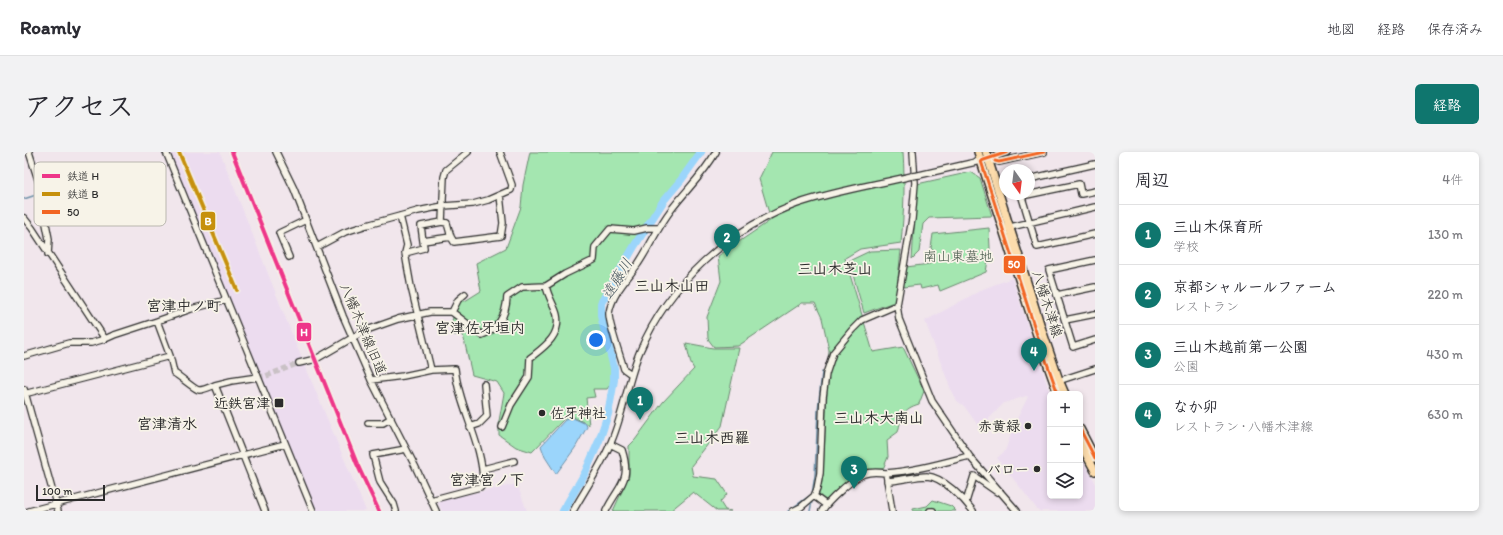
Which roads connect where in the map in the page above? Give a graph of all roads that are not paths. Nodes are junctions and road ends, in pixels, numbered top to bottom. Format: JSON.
{"nodes":[{"id":1,"x":29,"y":152,"type":"edge"},
{"id":2,"x":166,"y":152,"type":"edge"},
{"id":3,"x":276,"y":152,"type":"edge"},
{"id":4,"x":468,"y":152,"type":"edge"},
{"id":5,"x":500,"y":152,"type":"edge"},
{"id":6,"x":716,"y":152,"type":"edge"},
{"id":7,"x":913,"y":152,"type":"edge"},
{"id":8,"x":978,"y":152,"type":"edge"},
{"id":9,"x":986,"y":152,"type":"edge"},
{"id":10,"x":1008,"y":152,"type":"edge"},
{"id":11,"x":1044,"y":152,"type":"edge"},
{"id":12,"x":989,"y":160,"type":"junction"},
{"id":13,"x":981,"y":161,"type":"junction"},
{"id":14,"x":1095,"y":164,"type":"edge"},
{"id":15,"x":34,"y":168,"type":"edge"},
{"id":16,"x":1035,"y":178,"type":"edge"},
{"id":17,"x":1095,"y":191,"type":"edge"},
{"id":18,"x":1035,"y":192,"type":"edge"},
{"id":19,"x":500,"y":195,"type":"junction"},
{"id":20,"x":1023,"y":200,"type":"edge"},
{"id":21,"x":443,"y":206,"type":"junction"},
{"id":22,"x":1095,"y":207,"type":"edge"},
{"id":23,"x":400,"y":216,"type":"junction"},
{"id":24,"x":24,"y":218,"type":"edge"},
{"id":25,"x":306,"y":220,"type":"junction"},
{"id":26,"x":1029,"y":221,"type":"junction"},
{"id":27,"x":442,"y":222,"type":"junction"},
{"id":28,"x":46,"y":226,"type":"edge"},
{"id":29,"x":659,"y":228,"type":"junction"},
{"id":30,"x":1005,"y":228,"type":"junction"},
{"id":31,"x":1095,"y":234,"type":"edge"},
{"id":32,"x":451,"y":237,"type":"junction"},
{"id":33,"x":423,"y":241,"type":"junction"},
{"id":34,"x":317,"y":247,"type":"junction"},
{"id":35,"x":405,"y":253,"type":"junction"},
{"id":36,"x":48,"y":254,"type":"junction"},
{"id":37,"x":289,"y":257,"type":"dead end"},
{"id":38,"x":1095,"y":260,"type":"edge"},
{"id":39,"x":546,"y":286,"type":"junction"},
{"id":40,"x":1095,"y":287,"type":"edge"},
{"id":41,"x":465,"y":294,"type":"dead end"},
{"id":42,"x":1057,"y":295,"type":"junction"},
{"id":43,"x":226,"y":300,"type":"junction"},
{"id":44,"x":897,"y":305,"type":"junction"},
{"id":45,"x":452,"y":312,"type":"junction"},
{"id":46,"x":418,"y":314,"type":"junction"},
{"id":47,"x":1095,"y":314,"type":"edge"},
{"id":48,"x":1065,"y":320,"type":"junction"},
{"id":49,"x":157,"y":322,"type":"junction"},
{"id":50,"x":352,"y":338,"type":"junction"},
{"id":51,"x":104,"y":339,"type":"junction"},
{"id":52,"x":1095,"y":340,"type":"edge"},
{"id":53,"x":24,"y":356,"type":"edge"},
{"id":54,"x":170,"y":356,"type":"junction"},
{"id":55,"x":299,"y":363,"type":"tunnel mouth"},
{"id":56,"x":1095,"y":369,"type":"edge"},
{"id":57,"x":431,"y":370,"type":"junction"},
{"id":58,"x":632,"y":374,"type":"junction"},
{"id":59,"x":258,"y":377,"type":"junction"},
{"id":60,"x":371,"y":380,"type":"junction"},
{"id":61,"x":1056,"y":382,"type":"junction"},
{"id":62,"x":484,"y":384,"type":"dead end"},
{"id":63,"x":215,"y":385,"type":"junction"},
{"id":64,"x":1058,"y":391,"type":"edge"},
{"id":65,"x":1063,"y":391,"type":"edge"},
{"id":66,"x":24,"y":393,"type":"edge"},
{"id":67,"x":391,"y":418,"type":"junction"},
{"id":68,"x":368,"y":423,"type":"dead end"},
{"id":69,"x":470,"y":427,"type":"junction"},
{"id":70,"x":502,"y":427,"type":"dead end"},
{"id":71,"x":1083,"y":435,"type":"edge"},
{"id":72,"x":285,"y":444,"type":"junction"},
{"id":73,"x":610,"y":444,"type":"junction"},
{"id":74,"x":406,"y":449,"type":"junction"},
{"id":75,"x":1083,"y":449,"type":"edge"},
{"id":76,"x":243,"y":454,"type":"junction"},
{"id":77,"x":969,"y":456,"type":"junction"},
{"id":78,"x":1095,"y":458,"type":"edge"},
{"id":79,"x":514,"y":461,"type":"dead end"},
{"id":80,"x":483,"y":469,"type":"junction"},
{"id":81,"x":1095,"y":471,"type":"edge"},
{"id":82,"x":886,"y":473,"type":"junction"},
{"id":83,"x":887,"y":481,"type":"junction"},
{"id":84,"x":814,"y":496,"type":"junction"},
{"id":85,"x":1003,"y":496,"type":"junction"},
{"id":86,"x":431,"y":500,"type":"junction"},
{"id":87,"x":966,"y":502,"type":"junction"},
{"id":88,"x":56,"y":504,"type":"junction"},
{"id":89,"x":826,"y":505,"type":"junction"},
{"id":90,"x":29,"y":511,"type":"edge"},
{"id":91,"x":58,"y":511,"type":"edge"},
{"id":92,"x":265,"y":511,"type":"edge"},
{"id":93,"x":312,"y":511,"type":"edge"},
{"id":94,"x":396,"y":511,"type":"edge"},
{"id":95,"x":436,"y":511,"type":"edge"},
{"id":96,"x":572,"y":511,"type":"edge"},
{"id":97,"x":606,"y":511,"type":"edge"},
{"id":98,"x":793,"y":511,"type":"edge"},
{"id":99,"x":822,"y":511,"type":"edge"},
{"id":100,"x":892,"y":511,"type":"edge"},
{"id":101,"x":973,"y":511,"type":"edge"},
{"id":102,"x":1017,"y":511,"type":"edge"}],
"edges":[{"from":1,"to":15,"type":"street"},
{"from":2,"to":43,"type":"street"},
{"from":3,"to":25,"type":"street","name":"八幡木津線旧道"},
{"from":4,"to":21,"type":"street"},
{"from":5,"to":19,"type":"street"},
{"from":6,"to":29,"type":"street"},
{"from":7,"to":44,"type":"street"},
{"from":8,"to":13,"type":"main road","name":"八幡木津線"},
{"from":9,"to":12,"type":"main road","name":"八幡木津線"},
{"from":10,"to":12,"type":"street"},
{"from":11,"to":12,"type":"street"},
{"from":12,"to":13,"type":"street"},
{"from":12,"to":30,"type":"main road","name":"八幡木津線"},
{"from":13,"to":30,"type":"main road","name":"八幡木津線"},
{"from":13,"to":58,"type":"street","bridge":true},
{"from":14,"to":16,"type":"street"},
{"from":17,"to":18,"type":"street"},
{"from":19,"to":21,"type":"street"},
{"from":19,"to":32,"type":"street"},
{"from":20,"to":26,"type":"street"},
{"from":21,"to":23,"type":"street"},
{"from":21,"to":27,"type":"street"},
{"from":22,"to":26,"type":"street"},
{"from":23,"to":34,"type":"street"},
{"from":23,"to":35,"type":"street"},
{"from":24,"to":36,"type":"street"},
{"from":25,"to":34,"type":"street","name":"八幡木津線旧道"},
{"from":25,"to":37,"type":"street"},
{"from":26,"to":30,"type":"street"},
{"from":26,"to":31,"type":"street"},
{"from":27,"to":32,"type":"street"},
{"from":27,"to":33,"type":"street"},
{"from":28,"to":36,"type":"street"},
{"from":29,"to":39,"type":"street"},
{"from":29,"to":58,"type":"street"},
{"from":30,"to":61,"type":"main road","name":"八幡木津線"},
{"from":32,"to":33,"type":"street"},
{"from":33,"to":35,"type":"street"},
{"from":34,"to":50,"type":"street","name":"八幡木津線旧道"},
{"from":35,"to":46,"type":"street"},
{"from":36,"to":51,"type":"street"},
{"from":38,"to":42,"type":"street"},
{"from":39,"to":45,"type":"street"},
{"from":39,"to":70,"type":"street"},
{"from":40,"to":42,"type":"street"},
{"from":41,"to":45,"type":"street"},
{"from":42,"to":48,"type":"street"},
{"from":43,"to":49,"type":"street"},
{"from":43,"to":59,"type":"street"},
{"from":44,"to":77,"type":"street"},
{"from":44,"to":84,"type":"street"},
{"from":45,"to":46,"type":"street"},
{"from":46,"to":50,"type":"street"},
{"from":46,"to":57,"type":"street"},
{"from":47,"to":48,"type":"street"},
{"from":48,"to":52,"type":"street"},
{"from":49,"to":51,"type":"street"},
{"from":49,"to":54,"type":"street"},
{"from":50,"to":55,"type":"street"},
{"from":50,"to":60,"type":"street","name":"八幡木津線旧道"},
{"from":51,"to":53,"type":"street"},
{"from":54,"to":63,"type":"street"},
{"from":54,"to":66,"type":"street"},
{"from":56,"to":61,"type":"street"},
{"from":57,"to":60,"type":"street"},
{"from":57,"to":69,"type":"street"},
{"from":58,"to":73,"type":"street"},
{"from":59,"to":63,"type":"street"},
{"from":59,"to":72,"type":"street"},
{"from":60,"to":67,"type":"street","name":"八幡木津線旧道"},
{"from":61,"to":64,"type":"main road","name":"八幡木津線"},
{"from":61,"to":65,"type":"main road","name":"八幡木津線"},
{"from":62,"to":69,"type":"street"},
{"from":63,"to":76,"type":"street"},
{"from":66,"to":88,"type":"street"},
{"from":67,"to":68,"type":"street"},
{"from":67,"to":74,"type":"street","name":"八幡木津線旧道"},
{"from":69,"to":80,"type":"street"},
{"from":71,"to":78,"type":"main road"},
{"from":72,"to":76,"type":"street"},
{"from":72,"to":93,"type":"street"},
{"from":73,"to":96,"type":"street"},
{"from":73,"to":97,"type":"street"},
{"from":74,"to":86,"type":"street","name":"八幡木津線旧道"},
{"from":74,"to":94,"type":"street"},
{"from":75,"to":81,"type":"main road"},
{"from":76,"to":88,"type":"street"},
{"from":76,"to":92,"type":"street"},
{"from":77,"to":82,"type":"street"},
{"from":77,"to":85,"type":"street"},
{"from":79,"to":80,"type":"street"},
{"from":80,"to":86,"type":"street"},
{"from":82,"to":83,"type":"street"},
{"from":82,"to":89,"type":"street"},
{"from":83,"to":87,"type":"street"},
{"from":83,"to":100,"type":"street"},
{"from":84,"to":89,"type":"street"},
{"from":84,"to":98,"type":"street"},
{"from":85,"to":87,"type":"street"},
{"from":85,"to":102,"type":"street"},
{"from":86,"to":95,"type":"street","name":"八幡木津線旧道"},
{"from":87,"to":101,"type":"street"},
{"from":88,"to":90,"type":"street"},
{"from":88,"to":91,"type":"street"},
{"from":89,"to":99,"type":"street"}]}
